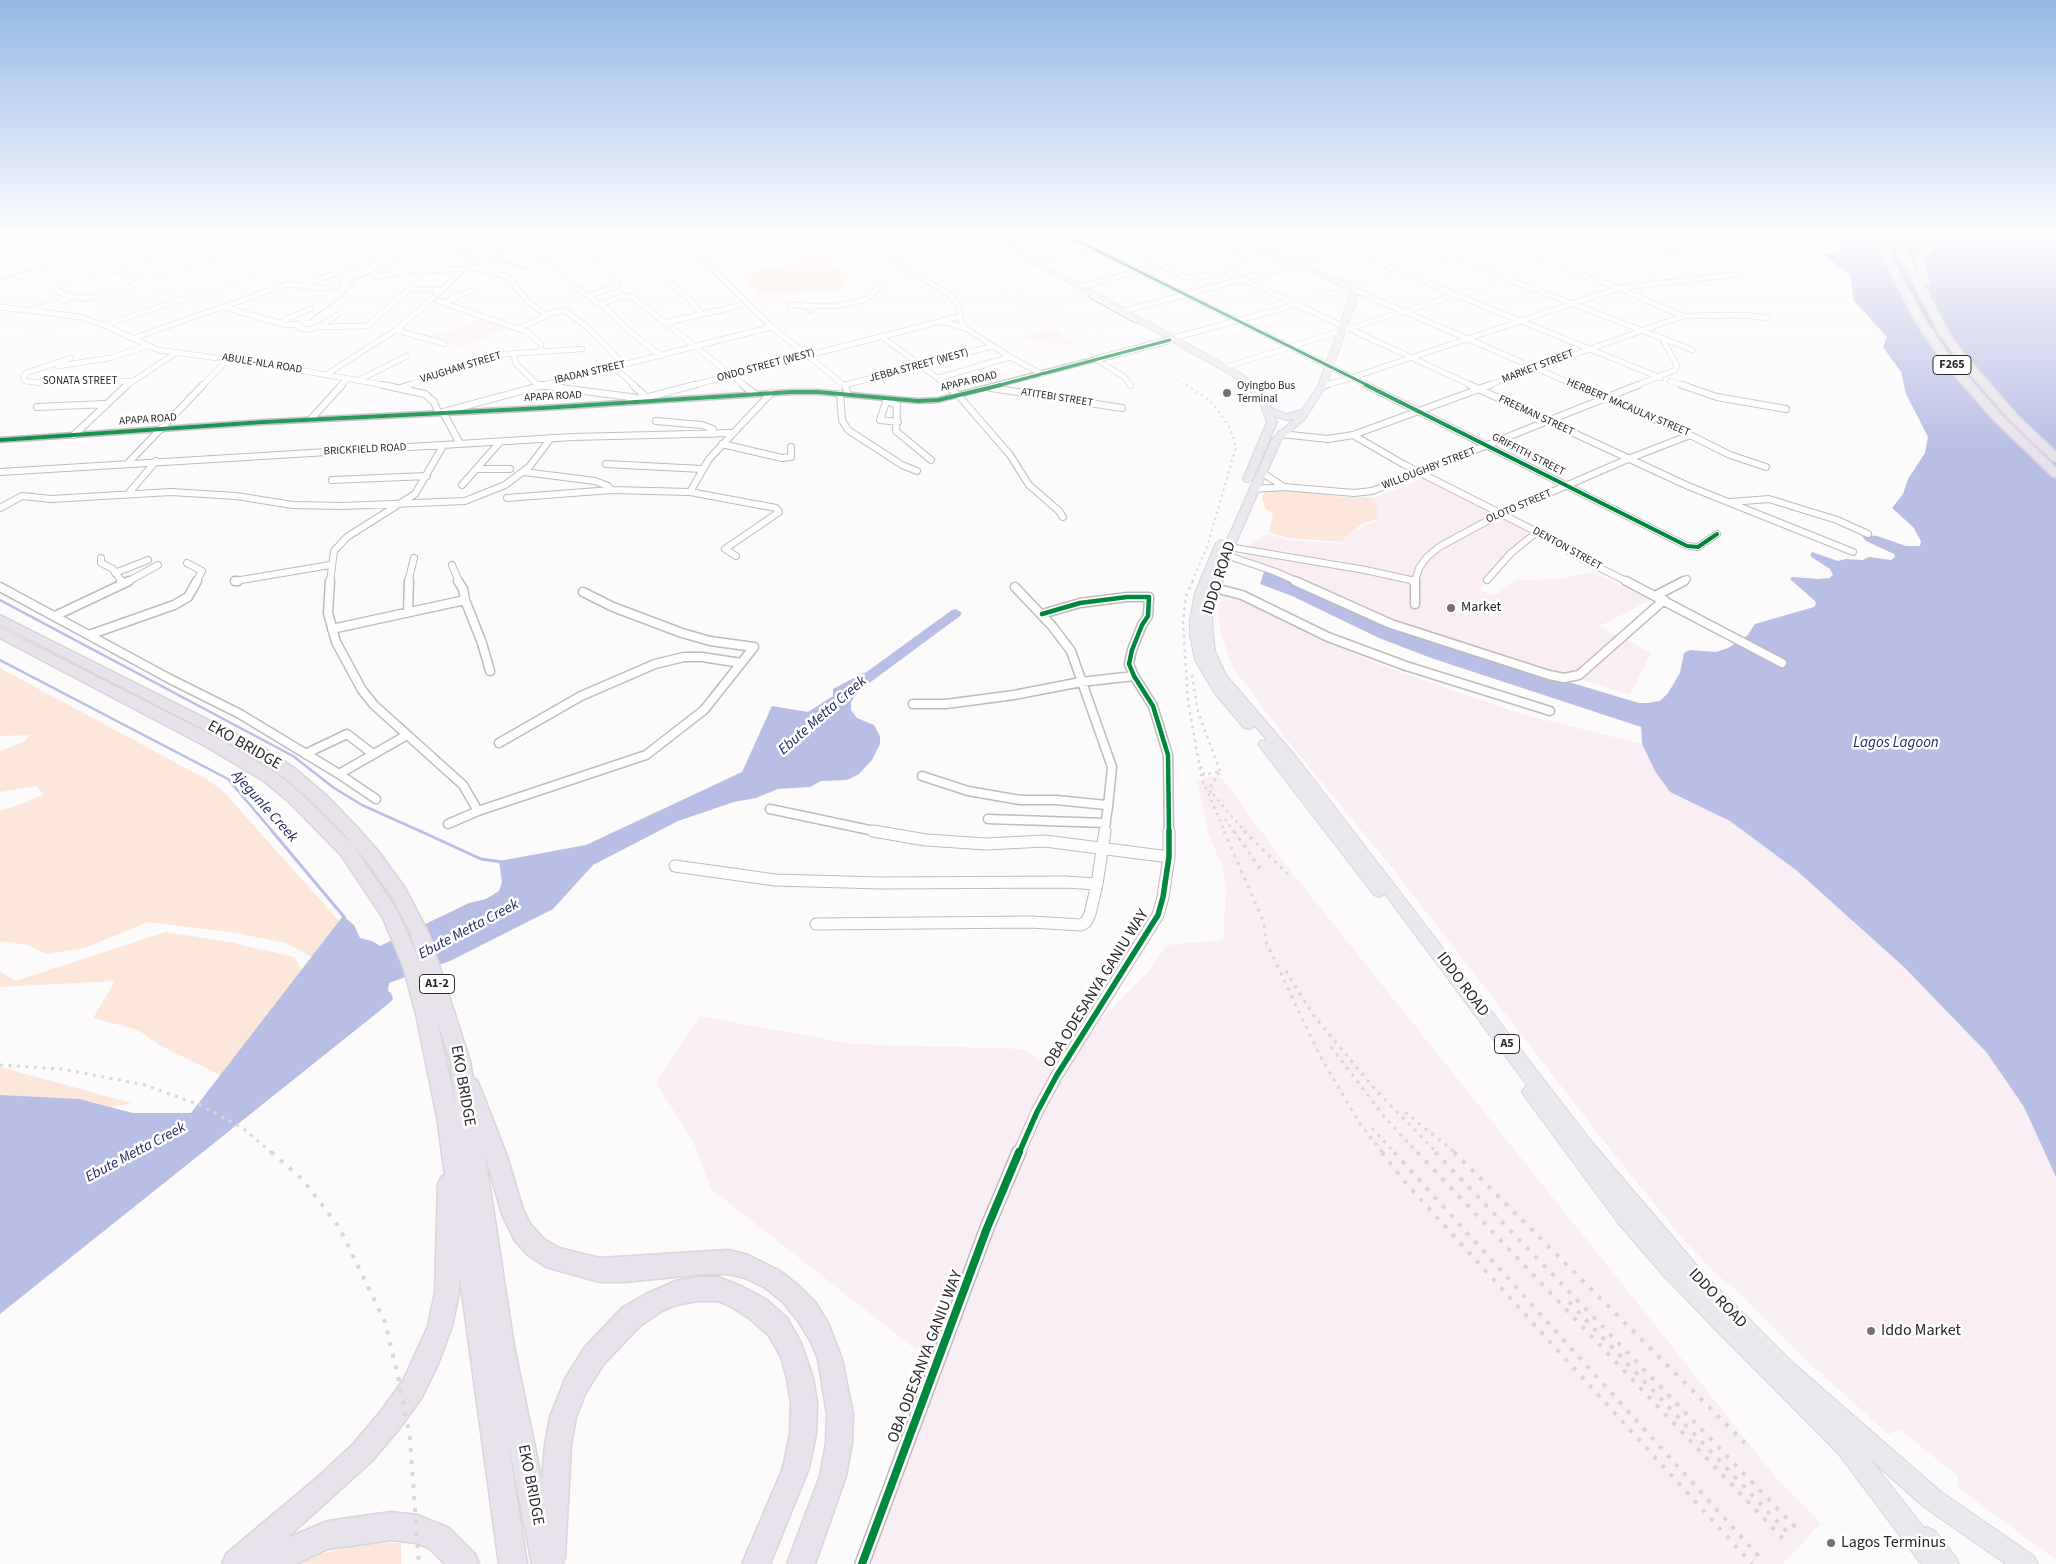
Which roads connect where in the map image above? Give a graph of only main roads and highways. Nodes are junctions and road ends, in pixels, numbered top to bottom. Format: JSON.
{"nodes":[{"id":1,"x":1113,"y":306,"type":"edge"},
{"id":2,"x":1351,"y":306,"type":"edge"},
{"id":3,"x":1913,"y":306,"type":"edge"},
{"id":4,"x":1931,"y":306,"type":"edge"},
{"id":5,"x":1305,"y":412,"type":"junction"},
{"id":6,"x":1277,"y":423,"type":"junction"},
{"id":7,"x":2056,"y":458,"type":"edge"},
{"id":8,"x":2056,"y":474,"type":"edge"},
{"id":9,"x":0,"y":619,"type":"edge"},
{"id":10,"x":0,"y":632,"type":"edge"},
{"id":11,"x":460,"y":1061,"type":"junction"},
{"id":12,"x":448,"y":1117,"type":"junction"},
{"id":13,"x":1845,"y":1444,"type":"junction"},
{"id":14,"x":236,"y":1564,"type":"edge"},
{"id":15,"x":271,"y":1564,"type":"edge"},
{"id":16,"x":465,"y":1564,"type":"edge"},
{"id":17,"x":513,"y":1564,"type":"edge"},
{"id":18,"x":546,"y":1564,"type":"edge"},
{"id":19,"x":550,"y":1564,"type":"edge"},
{"id":20,"x":756,"y":1564,"type":"edge"},
{"id":21,"x":801,"y":1564,"type":"edge"},
{"id":22,"x":1934,"y":1564,"type":"edge"},
{"id":23,"x":1947,"y":1564,"type":"edge"},
{"id":24,"x":2026,"y":1564,"type":"edge"}],
"edges":[{"from":1,"to":6,"type":"highway"},
{"from":2,"to":5,"type":"highway"},
{"from":3,"to":8,"type":"highway","number":"F265"},
{"from":4,"to":7,"type":"highway","number":"F265"},
{"from":5,"to":6,"type":"highway"},
{"from":5,"to":6,"type":"highway"},
{"from":6,"to":13,"type":"highway","name":"IDDO ROAD","number":"A5"},
{"from":6,"to":24,"type":"highway","name":"IDDO ROAD","number":"A5"},
{"from":9,"to":11,"type":"highway","name":"EKO BRIDGE","number":"A1-2"},
{"from":10,"to":12,"type":"highway","name":"EKO BRIDGE","number":"A1-2"},
{"from":11,"to":18,"type":"highway","name":"EKO BRIDGE","number":"A1-2"},
{"from":11,"to":21,"type":"highway"},
{"from":12,"to":14,"type":"highway"},
{"from":12,"to":17,"type":"highway","name":"EKO BRIDGE","number":"A1-2"},
{"from":13,"to":22,"type":"highway","name":"IDDO ROAD","number":"A5"},
{"from":13,"to":23,"type":"highway"},
{"from":15,"to":16,"type":"highway"},
{"from":19,"to":20,"type":"highway"}]}
